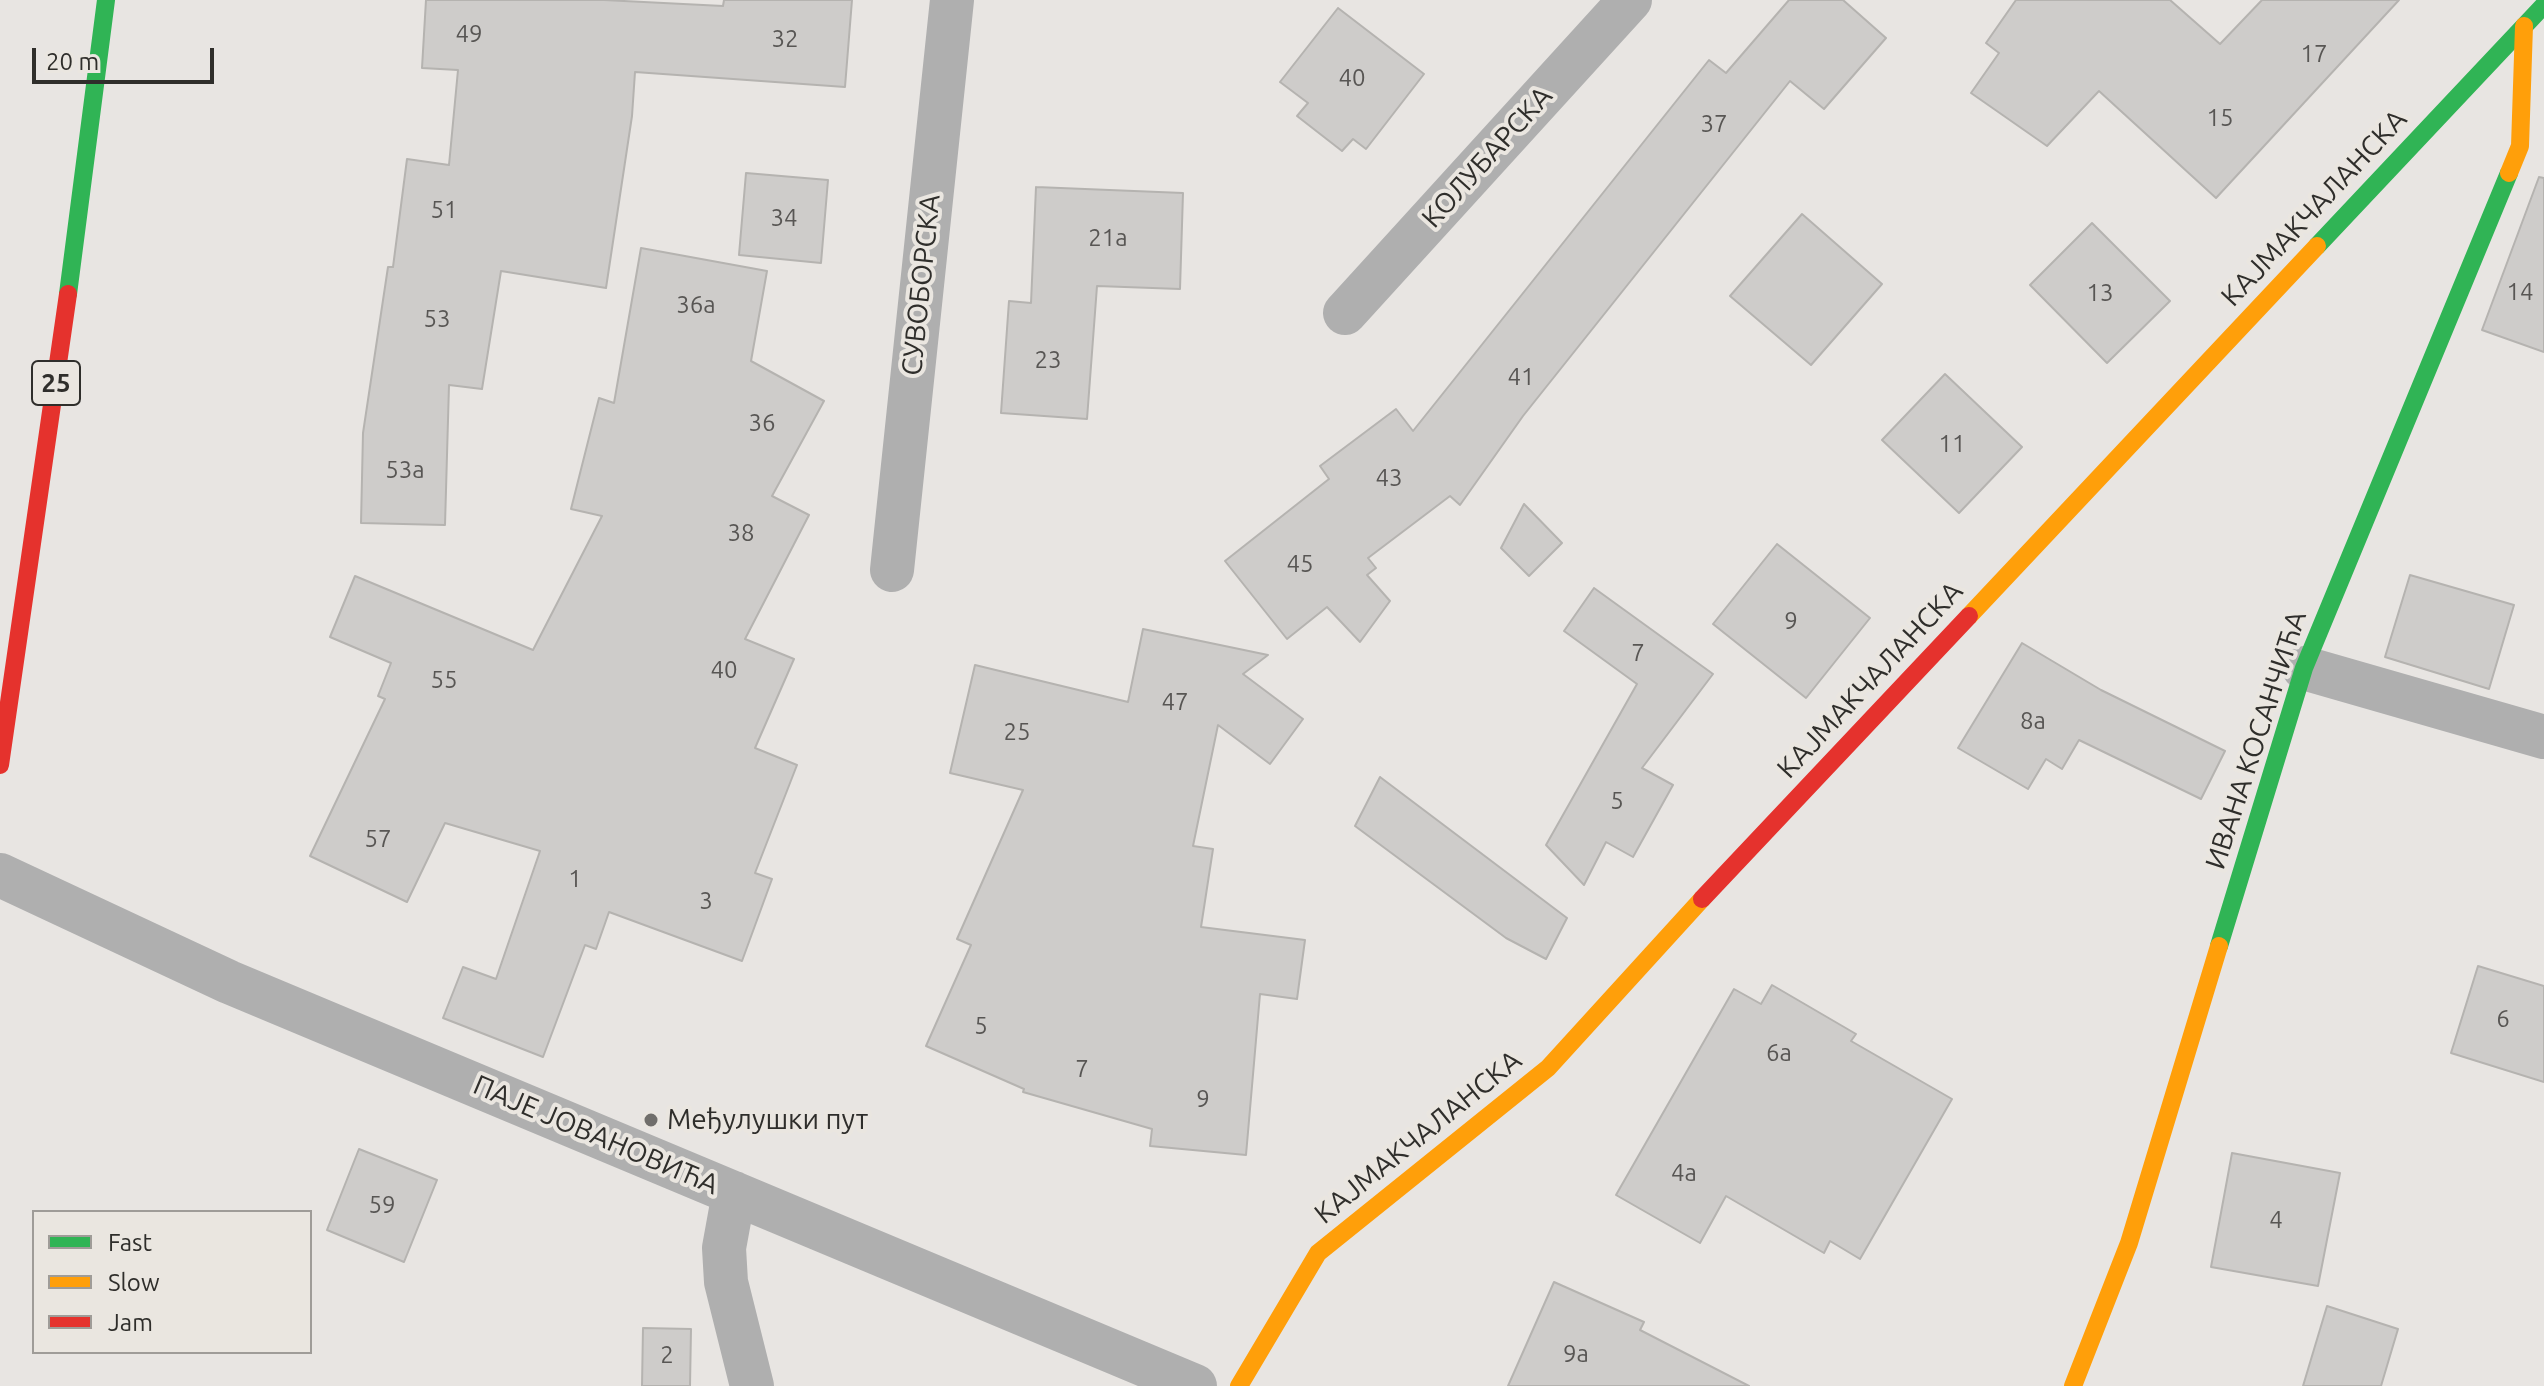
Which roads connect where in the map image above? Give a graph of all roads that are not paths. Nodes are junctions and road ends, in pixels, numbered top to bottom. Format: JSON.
{"nodes":[{"id":1,"x":106,"y":0,"type":"edge"},
{"id":2,"x":952,"y":0,"type":"edge"},
{"id":3,"x":1630,"y":0,"type":"edge"},
{"id":4,"x":2537,"y":31,"type":"edge"},
{"id":5,"x":1345,"y":313,"type":"dead end"},
{"id":6,"x":892,"y":570,"type":"dead end"},
{"id":7,"x":2304,"y":668,"type":"junction"},
{"id":8,"x":2544,"y":737,"type":"edge"},
{"id":9,"x":0,"y":765,"type":"edge"},
{"id":10,"x":0,"y":875,"type":"edge"},
{"id":11,"x":734,"y":1193,"type":"junction"},
{"id":12,"x":752,"y":1386,"type":"edge"},
{"id":13,"x":1195,"y":1386,"type":"edge"},
{"id":14,"x":1239,"y":1386,"type":"edge"},
{"id":15,"x":2073,"y":1386,"type":"edge"}],
"edges":[{"from":1,"to":9,"type":"street","number":"25"},
{"from":2,"to":6,"type":"street","name":"СУВОБОРСКА"},
{"from":3,"to":5,"type":"street","name":"КОЛУБАРСКА"},
{"from":4,"to":7,"type":"street","name":"ИВАНА КОСАНЧИЋА"},
{"from":4,"to":14,"type":"street","name":"КАЈМАКЧАЛАНСКА"},
{"from":7,"to":8,"type":"street"},
{"from":7,"to":15,"type":"street","name":"ИВАНА КОСАНЧИЋА"},
{"from":10,"to":11,"type":"street","name":"ПАЈЕ ЈОВАНОВИЋА"},
{"from":11,"to":12,"type":"street"},
{"from":11,"to":13,"type":"street","name":"ПАЈЕ ЈОВАНОВИЋА"}]}
